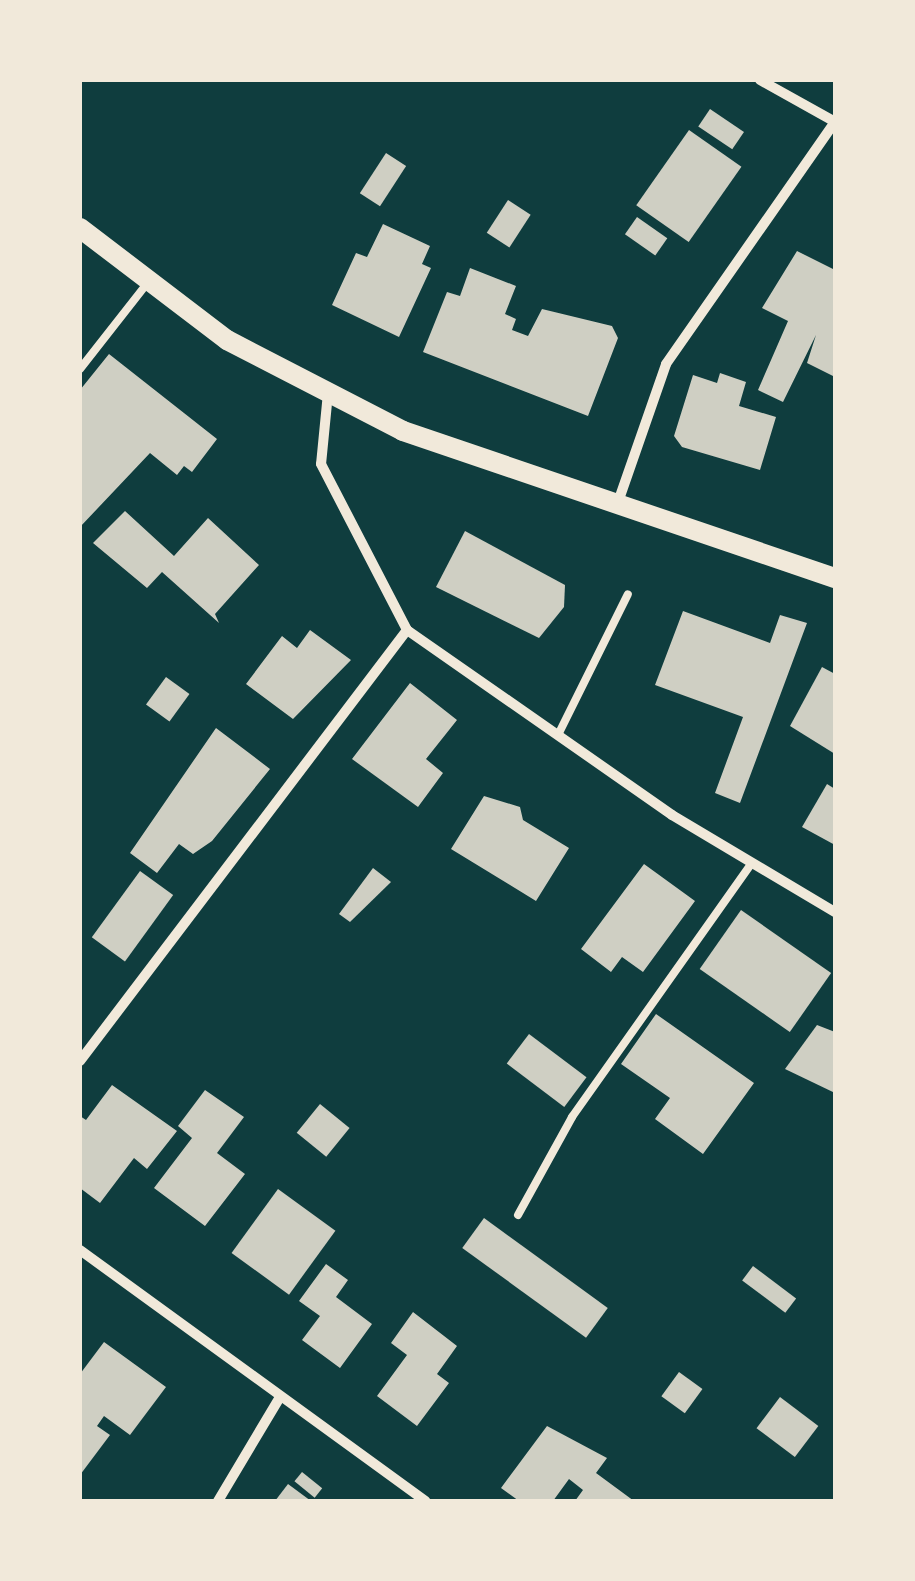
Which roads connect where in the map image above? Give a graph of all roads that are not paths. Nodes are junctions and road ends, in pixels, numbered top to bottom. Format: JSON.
{"nodes":[{"id":1,"x":760,"y":80,"type":"edge"},
{"id":2,"x":835,"y":122,"type":"edge"},
{"id":3,"x":80,"y":228,"type":"edge"},
{"id":4,"x":149,"y":281,"type":"junction"},
{"id":5,"x":80,"y":369,"type":"edge"},
{"id":6,"x":328,"y":392,"type":"junction"},
{"id":7,"x":617,"y":507,"type":"junction"},
{"id":8,"x":835,"y":578,"type":"edge"},
{"id":9,"x":628,"y":594,"type":"dead end"},
{"id":10,"x":407,"y":630,"type":"junction"},
{"id":11,"x":558,"y":735,"type":"junction"},
{"id":12,"x":752,"y":863,"type":"junction"},
{"id":13,"x":835,"y":912,"type":"edge"},
{"id":14,"x":80,"y":1060,"type":"edge"},
{"id":15,"x":518,"y":1215,"type":"dead end"},
{"id":16,"x":80,"y":1250,"type":"edge"},
{"id":17,"x":280,"y":1397,"type":"junction"},
{"id":18,"x":218,"y":1501,"type":"edge"},
{"id":19,"x":426,"y":1501,"type":"edge"}],
"edges":[{"from":1,"to":2,"type":"street"},
{"from":2,"to":7,"type":"street"},
{"from":3,"to":4,"type":"main road"},
{"from":4,"to":5,"type":"lane"},
{"from":4,"to":6,"type":"main road"},
{"from":6,"to":7,"type":"main road"},
{"from":6,"to":10,"type":"street"},
{"from":7,"to":8,"type":"main road"},
{"from":9,"to":11,"type":"lane"},
{"from":10,"to":11,"type":"street"},
{"from":10,"to":14,"type":"street"},
{"from":11,"to":12,"type":"street"},
{"from":12,"to":13,"type":"street"},
{"from":12,"to":15,"type":"lane"},
{"from":16,"to":17,"type":"street"},
{"from":17,"to":18,"type":"street"},
{"from":17,"to":19,"type":"street"}]}
